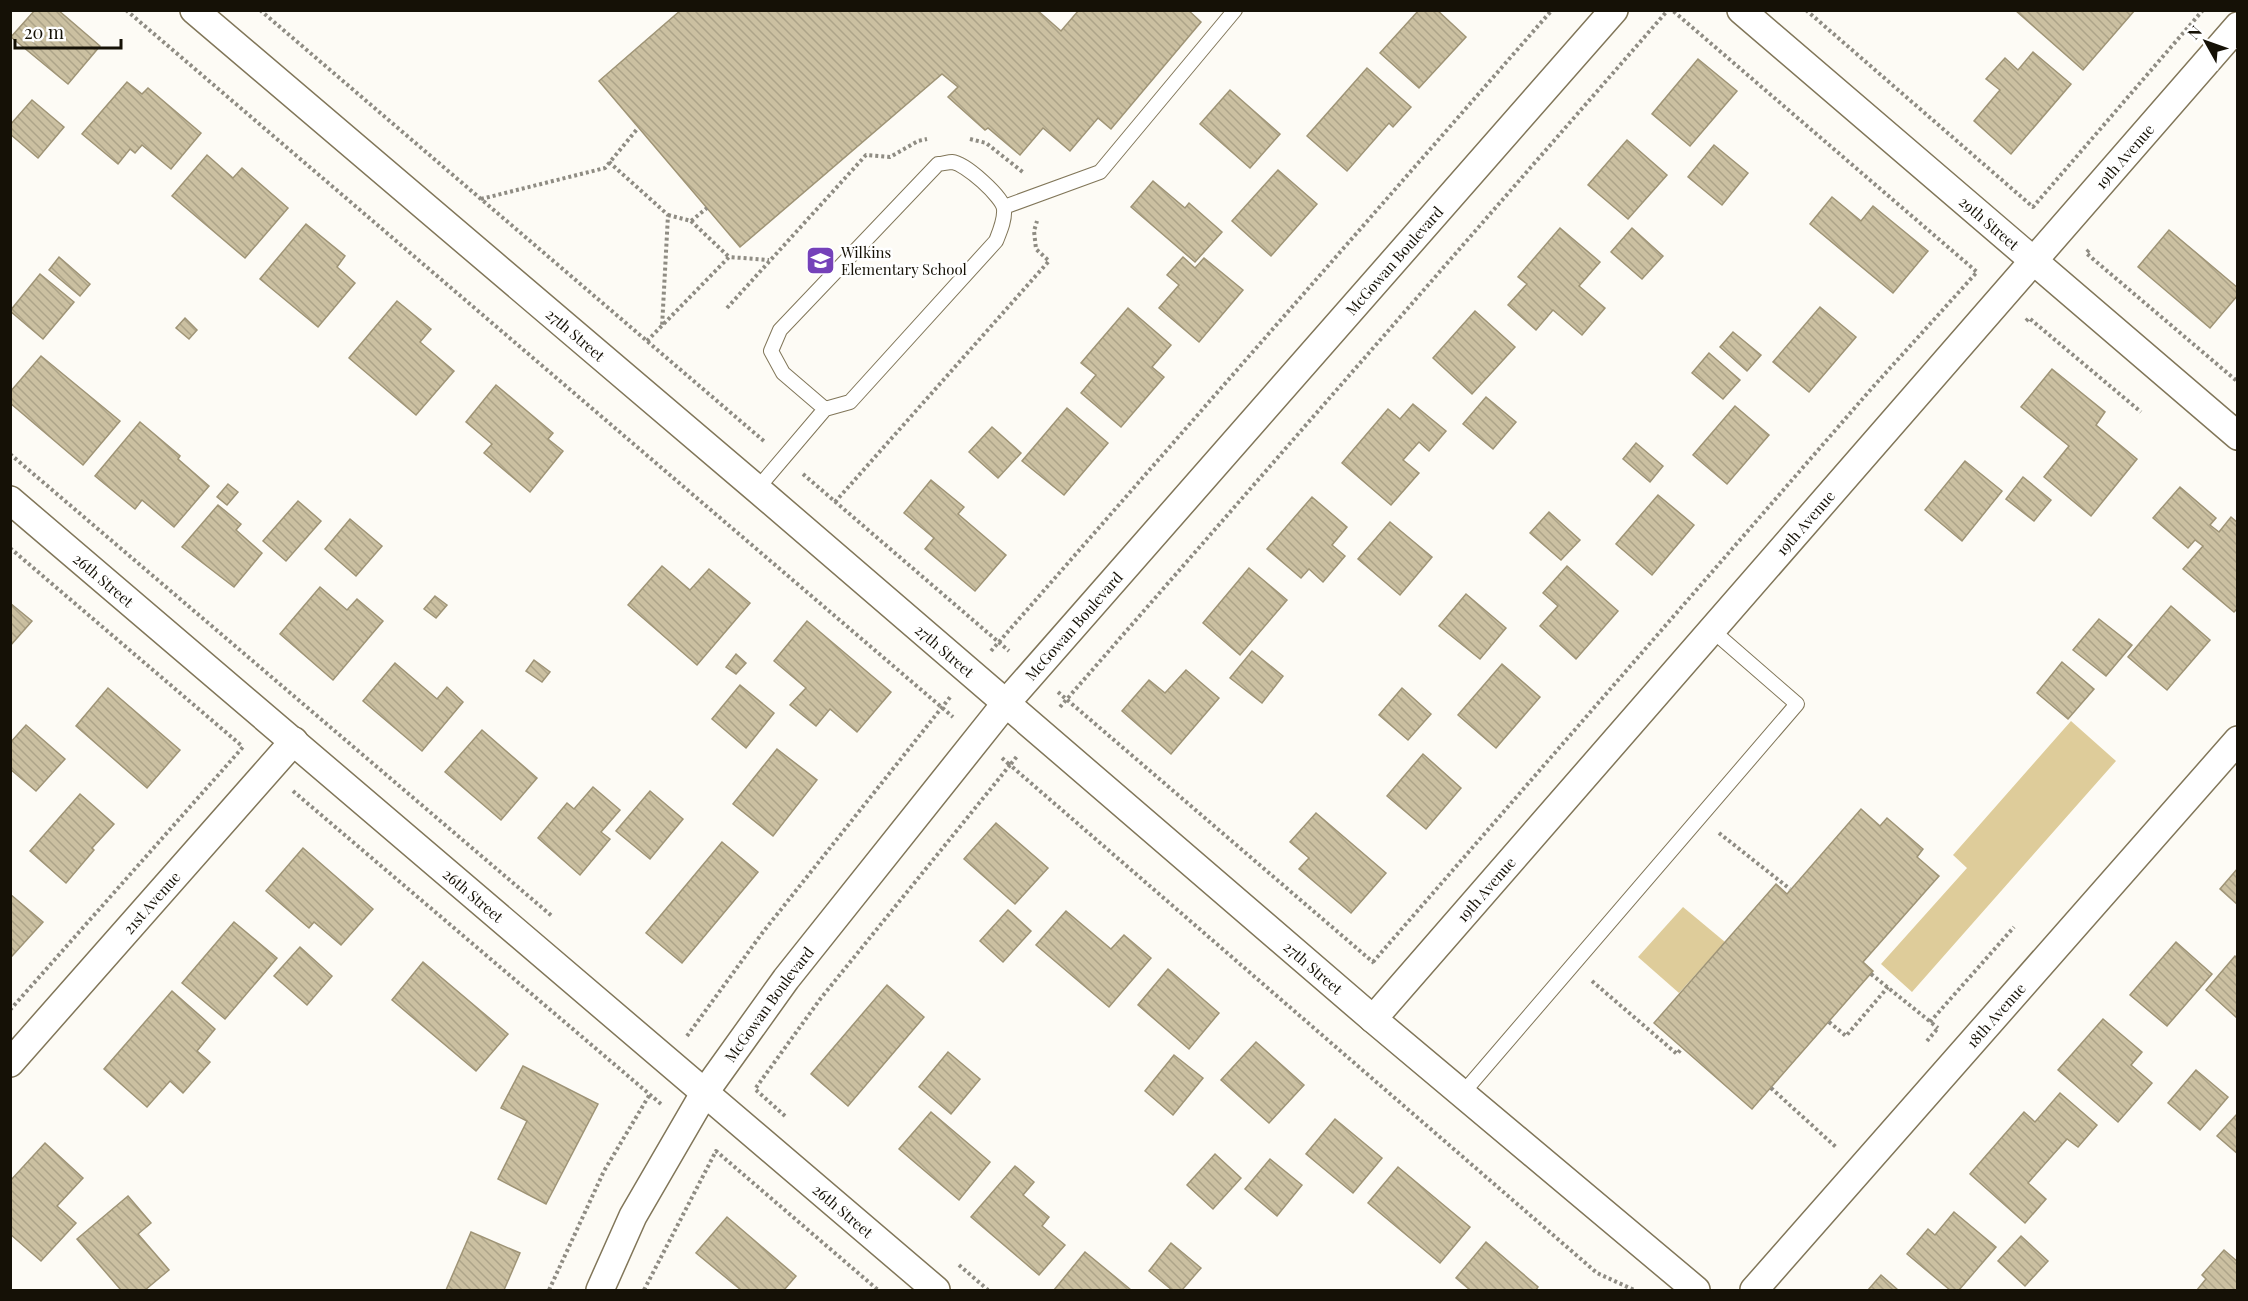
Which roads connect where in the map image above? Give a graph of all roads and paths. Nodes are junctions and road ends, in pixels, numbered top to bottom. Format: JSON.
{"nodes":[{"id":1,"x":126,"y":10,"type":"edge"},
{"id":2,"x":194,"y":10,"type":"edge"},
{"id":3,"x":260,"y":10,"type":"edge"},
{"id":4,"x":1235,"y":10,"type":"edge"},
{"id":5,"x":1552,"y":10,"type":"edge"},
{"id":6,"x":1614,"y":10,"type":"edge"},
{"id":7,"x":1670,"y":10,"type":"edge"},
{"id":8,"x":1741,"y":10,"type":"edge"},
{"id":9,"x":1806,"y":10,"type":"edge"},
{"id":10,"x":2203,"y":10,"type":"edge"},
{"id":11,"x":2238,"y":26,"type":"edge"},
{"id":12,"x":638,"y":128,"type":"dead end"},
{"id":13,"x":937,"y":138,"type":"dead end"},
{"id":14,"x":966,"y":138,"type":"dead end"},
{"id":15,"x":609,"y":162,"type":"junction"},
{"id":16,"x":1045,"y":192,"type":"junction"},
{"id":17,"x":481,"y":199,"type":"junction"},
{"id":18,"x":1004,"y":207,"type":"junction"},
{"id":19,"x":707,"y":208,"type":"dead end"},
{"id":20,"x":668,"y":215,"type":"junction"},
{"id":21,"x":691,"y":221,"type":"junction"},
{"id":22,"x":2094,"y":244,"type":"dead end"},
{"id":23,"x":729,"y":257,"type":"junction"},
{"id":24,"x":769,"y":260,"type":"junction"},
{"id":25,"x":2033,"y":262,"type":"junction"},
{"id":26,"x":727,"y":308,"type":"dead end"},
{"id":27,"x":662,"y":327,"type":"junction"},
{"id":28,"x":647,"y":341,"type":"junction"},
{"id":29,"x":2238,"y":382,"type":"edge"},
{"id":30,"x":825,"y":409,"type":"junction"},
{"id":31,"x":2238,"y":436,"type":"edge"},
{"id":32,"x":10,"y":454,"type":"edge"},
{"id":33,"x":784,"y":458,"type":"junction"},
{"id":34,"x":757,"y":489,"type":"junction"},
{"id":35,"x":10,"y":500,"type":"edge"},
{"id":36,"x":835,"y":502,"type":"junction"},
{"id":37,"x":10,"y":548,"type":"edge"},
{"id":38,"x":1713,"y":631,"type":"junction"},
{"id":39,"x":999,"y":642,"type":"junction"},
{"id":40,"x":1010,"y":651,"type":"dead end"},
{"id":41,"x":987,"y":656,"type":"dead end"},
{"id":42,"x":1055,"y":690,"type":"dead end"},
{"id":43,"x":954,"y":693,"type":"dead end"},
{"id":44,"x":1066,"y":700,"type":"junction"},
{"id":45,"x":1006,"y":703,"type":"junction"},
{"id":46,"x":942,"y":708,"type":"junction"},
{"id":47,"x":1055,"y":712,"type":"dead end"},
{"id":48,"x":955,"y":718,"type":"dead end"},
{"id":49,"x":2238,"y":740,"type":"edge"},
{"id":50,"x":294,"y":741,"type":"junction"},
{"id":51,"x":243,"y":747,"type":"junction"},
{"id":52,"x":1021,"y":751,"type":"dead end"},
{"id":53,"x":250,"y":753,"type":"dead end"},
{"id":54,"x":999,"y":756,"type":"dead end"},
{"id":55,"x":1010,"y":765,"type":"junction"},
{"id":56,"x":287,"y":787,"type":"dead end"},
{"id":57,"x":1699,"y":818,"type":"junction"},
{"id":58,"x":1790,"y":890,"type":"dead end"},
{"id":59,"x":553,"y":917,"type":"dead end"},
{"id":60,"x":2014,"y":927,"type":"dead end"},
{"id":61,"x":1373,"y":962,"type":"junction"},
{"id":62,"x":1573,"y":965,"type":"junction"},
{"id":63,"x":1378,"y":966,"type":"dead end"},
{"id":64,"x":1871,"y":974,"type":"dead end"},
{"id":65,"x":1888,"y":987,"type":"junction"},
{"id":66,"x":10,"y":1010,"type":"edge"},
{"id":67,"x":1373,"y":1019,"type":"junction"},
{"id":68,"x":1829,"y":1022,"type":"dead end"},
{"id":69,"x":1930,"y":1022,"type":"junction"},
{"id":70,"x":688,"y":1033,"type":"junction"},
{"id":71,"x":685,"y":1039,"type":"dead end"},
{"id":72,"x":694,"y":1039,"type":"dead end"},
{"id":73,"x":1682,"y":1048,"type":"dead end"},
{"id":74,"x":1965,"y":1050,"type":"junction"},
{"id":75,"x":10,"y":1063,"type":"edge"},
{"id":76,"x":655,"y":1086,"type":"dead end"},
{"id":77,"x":1771,"y":1088,"type":"dead end"},
{"id":78,"x":705,"y":1092,"type":"junction"},
{"id":79,"x":650,"y":1094,"type":"junction"},
{"id":80,"x":1462,"y":1094,"type":"junction"},
{"id":81,"x":661,"y":1104,"type":"dead end"},
{"id":82,"x":790,"y":1120,"type":"dead end"},
{"id":83,"x":1861,"y":1168,"type":"junction"},
{"id":84,"x":957,"y":1264,"type":"dead end"},
{"id":85,"x":549,"y":1290,"type":"edge"},
{"id":86,"x":600,"y":1290,"type":"edge"},
{"id":87,"x":644,"y":1290,"type":"edge"},
{"id":88,"x":878,"y":1290,"type":"edge"},
{"id":89,"x":936,"y":1290,"type":"edge"},
{"id":90,"x":988,"y":1290,"type":"edge"},
{"id":91,"x":1634,"y":1290,"type":"edge"},
{"id":92,"x":1696,"y":1290,"type":"edge"},
{"id":93,"x":1754,"y":1290,"type":"edge"}],
"edges":[{"from":1,"to":46,"type":"path"},
{"from":2,"to":34,"type":"street","name":"27th Street"},
{"from":3,"to":17,"type":"path"},
{"from":4,"to":16,"type":"lane"},
{"from":5,"to":39,"type":"path"},
{"from":6,"to":45,"type":"street","name":"McGowan Boulevard"},
{"from":7,"to":44,"type":"path"},
{"from":7,"to":61,"type":"path"},
{"from":8,"to":25,"type":"street","name":"29th Street"},
{"from":9,"to":10,"type":"path"},
{"from":11,"to":25,"type":"street","name":"19th Avenue"},
{"from":12,"to":15,"type":"path"},
{"from":13,"to":24,"type":"path"},
{"from":14,"to":16,"type":"path"},
{"from":15,"to":17,"type":"path"},
{"from":15,"to":20,"type":"path"},
{"from":16,"to":18,"type":"lane"},
{"from":16,"to":36,"type":"path"},
{"from":17,"to":28,"type":"path"},
{"from":18,"to":30,"type":"lane"},
{"from":18,"to":30,"type":"lane"},
{"from":19,"to":21,"type":"path"},
{"from":20,"to":21,"type":"path"},
{"from":20,"to":27,"type":"path"},
{"from":21,"to":23,"type":"path"},
{"from":22,"to":29,"type":"path"},
{"from":23,"to":24,"type":"path"},
{"from":23,"to":27,"type":"path"},
{"from":24,"to":26,"type":"path"},
{"from":25,"to":31,"type":"street","name":"29th Street"},
{"from":25,"to":38,"type":"street","name":"19th Avenue"},
{"from":27,"to":28,"type":"path"},
{"from":28,"to":33,"type":"path"},
{"from":30,"to":33,"type":"lane"},
{"from":32,"to":59,"type":"path"},
{"from":33,"to":34,"type":"lane"},
{"from":33,"to":36,"type":"path"},
{"from":34,"to":45,"type":"street","name":"27th Street"},
{"from":35,"to":50,"type":"street","name":"26th Street"},
{"from":36,"to":39,"type":"path"},
{"from":37,"to":51,"type":"path"},
{"from":38,"to":57,"type":"lane"},
{"from":38,"to":67,"type":"street","name":"19th Avenue"},
{"from":39,"to":40,"type":"path"},
{"from":39,"to":41,"type":"path"},
{"from":42,"to":44,"type":"path"},
{"from":43,"to":46,"type":"path"},
{"from":44,"to":47,"type":"path"},
{"from":44,"to":61,"type":"path"},
{"from":45,"to":67,"type":"street","name":"27th Street"},
{"from":45,"to":78,"type":"street","name":"McGowan Boulevard"},
{"from":46,"to":48,"type":"path"},
{"from":46,"to":70,"type":"path"},
{"from":49,"to":74,"type":"street","name":"18th Avenue"},
{"from":50,"to":75,"type":"street","name":"21st Avenue"},
{"from":50,"to":78,"type":"street","name":"26th Street"},
{"from":51,"to":53,"type":"path"},
{"from":51,"to":66,"type":"path"},
{"from":52,"to":55,"type":"path"},
{"from":54,"to":55,"type":"path"},
{"from":55,"to":82,"type":"path"},
{"from":55,"to":91,"type":"path"},
{"from":56,"to":79,"type":"path"},
{"from":57,"to":58,"type":"path"},
{"from":57,"to":62,"type":"lane"},
{"from":60,"to":69,"type":"path"},
{"from":61,"to":63,"type":"path"},
{"from":62,"to":73,"type":"path"},
{"from":62,"to":80,"type":"lane"},
{"from":64,"to":65,"type":"path"},
{"from":65,"to":68,"type":"path"},
{"from":65,"to":69,"type":"path"},
{"from":67,"to":80,"type":"street","name":"27th Street"},
{"from":69,"to":74,"type":"path"},
{"from":70,"to":71,"type":"path"},
{"from":70,"to":72,"type":"path"},
{"from":74,"to":83,"type":"street","name":"18th Avenue"},
{"from":76,"to":79,"type":"path"},
{"from":77,"to":83,"type":"path"},
{"from":78,"to":86,"type":"street","name":"McGowan Boulevard"},
{"from":78,"to":89,"type":"street","name":"26th Street"},
{"from":79,"to":81,"type":"path"},
{"from":79,"to":85,"type":"path"},
{"from":80,"to":92,"type":"street","name":"27th Street"},
{"from":83,"to":93,"type":"street","name":"18th Avenue"},
{"from":84,"to":90,"type":"path"},
{"from":87,"to":88,"type":"path"}]}
